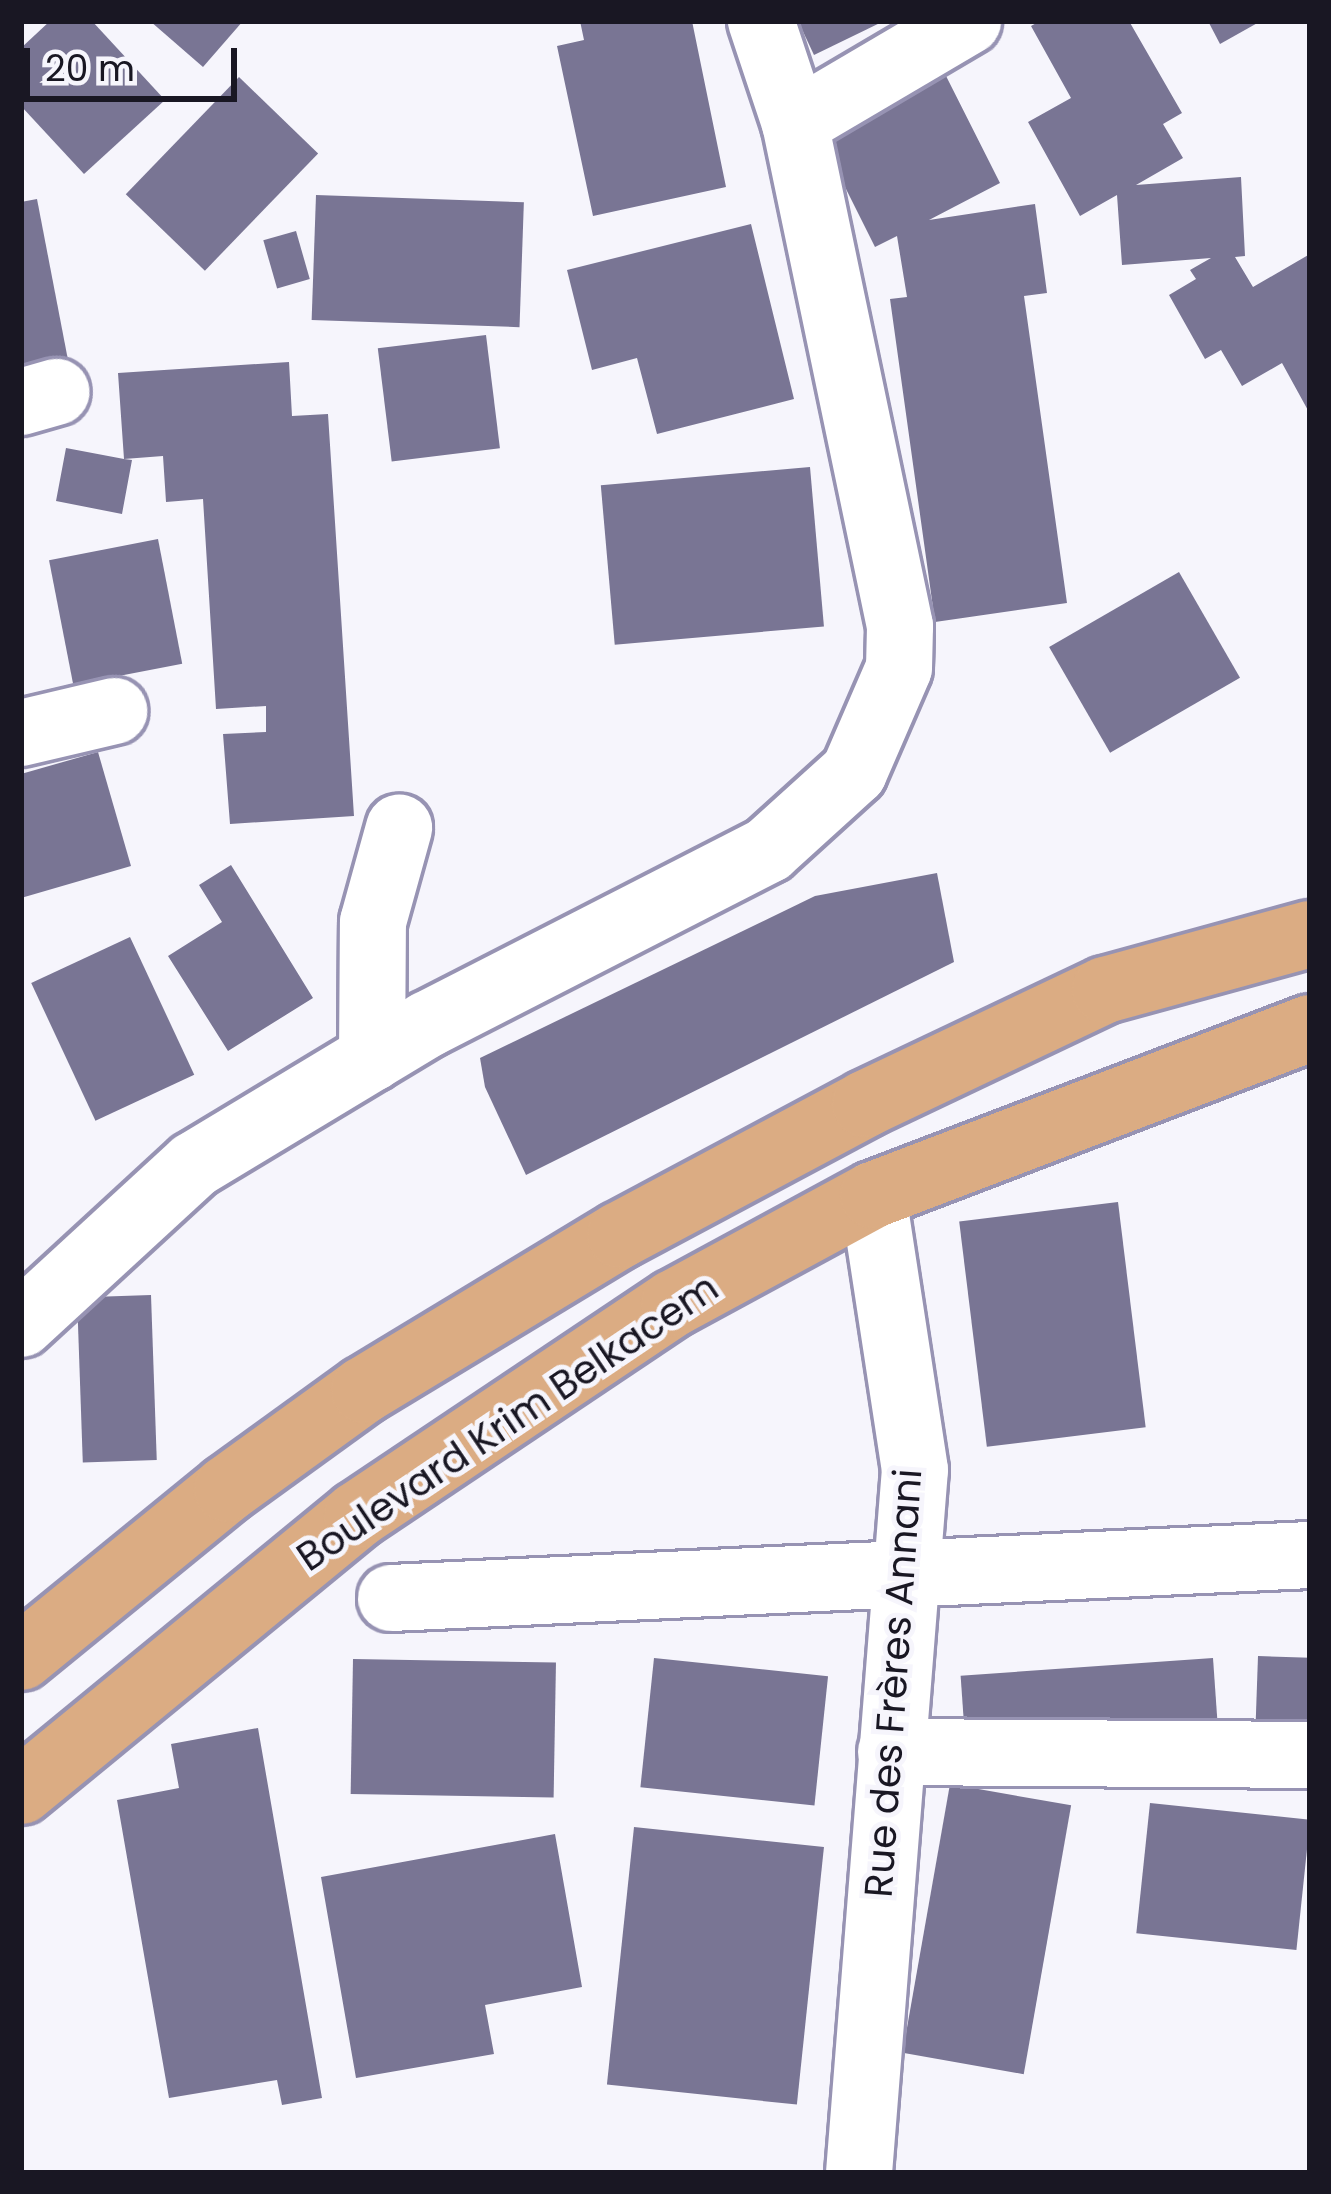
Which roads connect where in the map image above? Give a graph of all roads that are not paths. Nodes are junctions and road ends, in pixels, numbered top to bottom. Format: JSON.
{"nodes":[{"id":1,"x":761,"y":21,"type":"edge"},
{"id":2,"x":968,"y":21,"type":"edge"},
{"id":3,"x":795,"y":123,"type":"junction"},
{"id":4,"x":114,"y":711,"type":"dead end"},
{"id":5,"x":21,"y":733,"type":"edge"},
{"id":6,"x":399,"y":828,"type":"dead end"},
{"id":7,"x":1310,"y":934,"type":"edge"},
{"id":8,"x":1310,"y":1028,"type":"edge"},
{"id":9,"x":372,"y":1058,"type":"junction"},
{"id":10,"x":873,"y":1195,"type":"junction"},
{"id":11,"x":21,"y":1324,"type":"edge"},
{"id":12,"x":1310,"y":1555,"type":"edge"},
{"id":13,"x":909,"y":1572,"type":"junction"},
{"id":14,"x":391,"y":1598,"type":"dead end"},
{"id":15,"x":21,"y":1657,"type":"edge"},
{"id":16,"x":890,"y":1752,"type":"junction"},
{"id":17,"x":1310,"y":1755,"type":"edge"},
{"id":18,"x":21,"y":1791,"type":"edge"},
{"id":19,"x":859,"y":2173,"type":"edge"}],
"edges":[{"from":1,"to":3,"type":"street"},
{"from":2,"to":3,"type":"street"},
{"from":3,"to":9,"type":"street"},
{"from":4,"to":5,"type":"street"},
{"from":6,"to":9,"type":"street"},
{"from":7,"to":15,"type":"main road"},
{"from":8,"to":10,"type":"main road","name":"Boulevard Krim Belkacem"},
{"from":9,"to":11,"type":"street"},
{"from":10,"to":13,"type":"street","name":"Rue des Frères Annani"},
{"from":10,"to":18,"type":"main road","name":"Boulevard Krim Belkacem"},
{"from":12,"to":13,"type":"street"},
{"from":13,"to":14,"type":"street"},
{"from":13,"to":16,"type":"street","name":"Rue des Frères Annani"},
{"from":16,"to":17,"type":"street"},
{"from":16,"to":19,"type":"street","name":"Rue des Frères Annani"}]}
